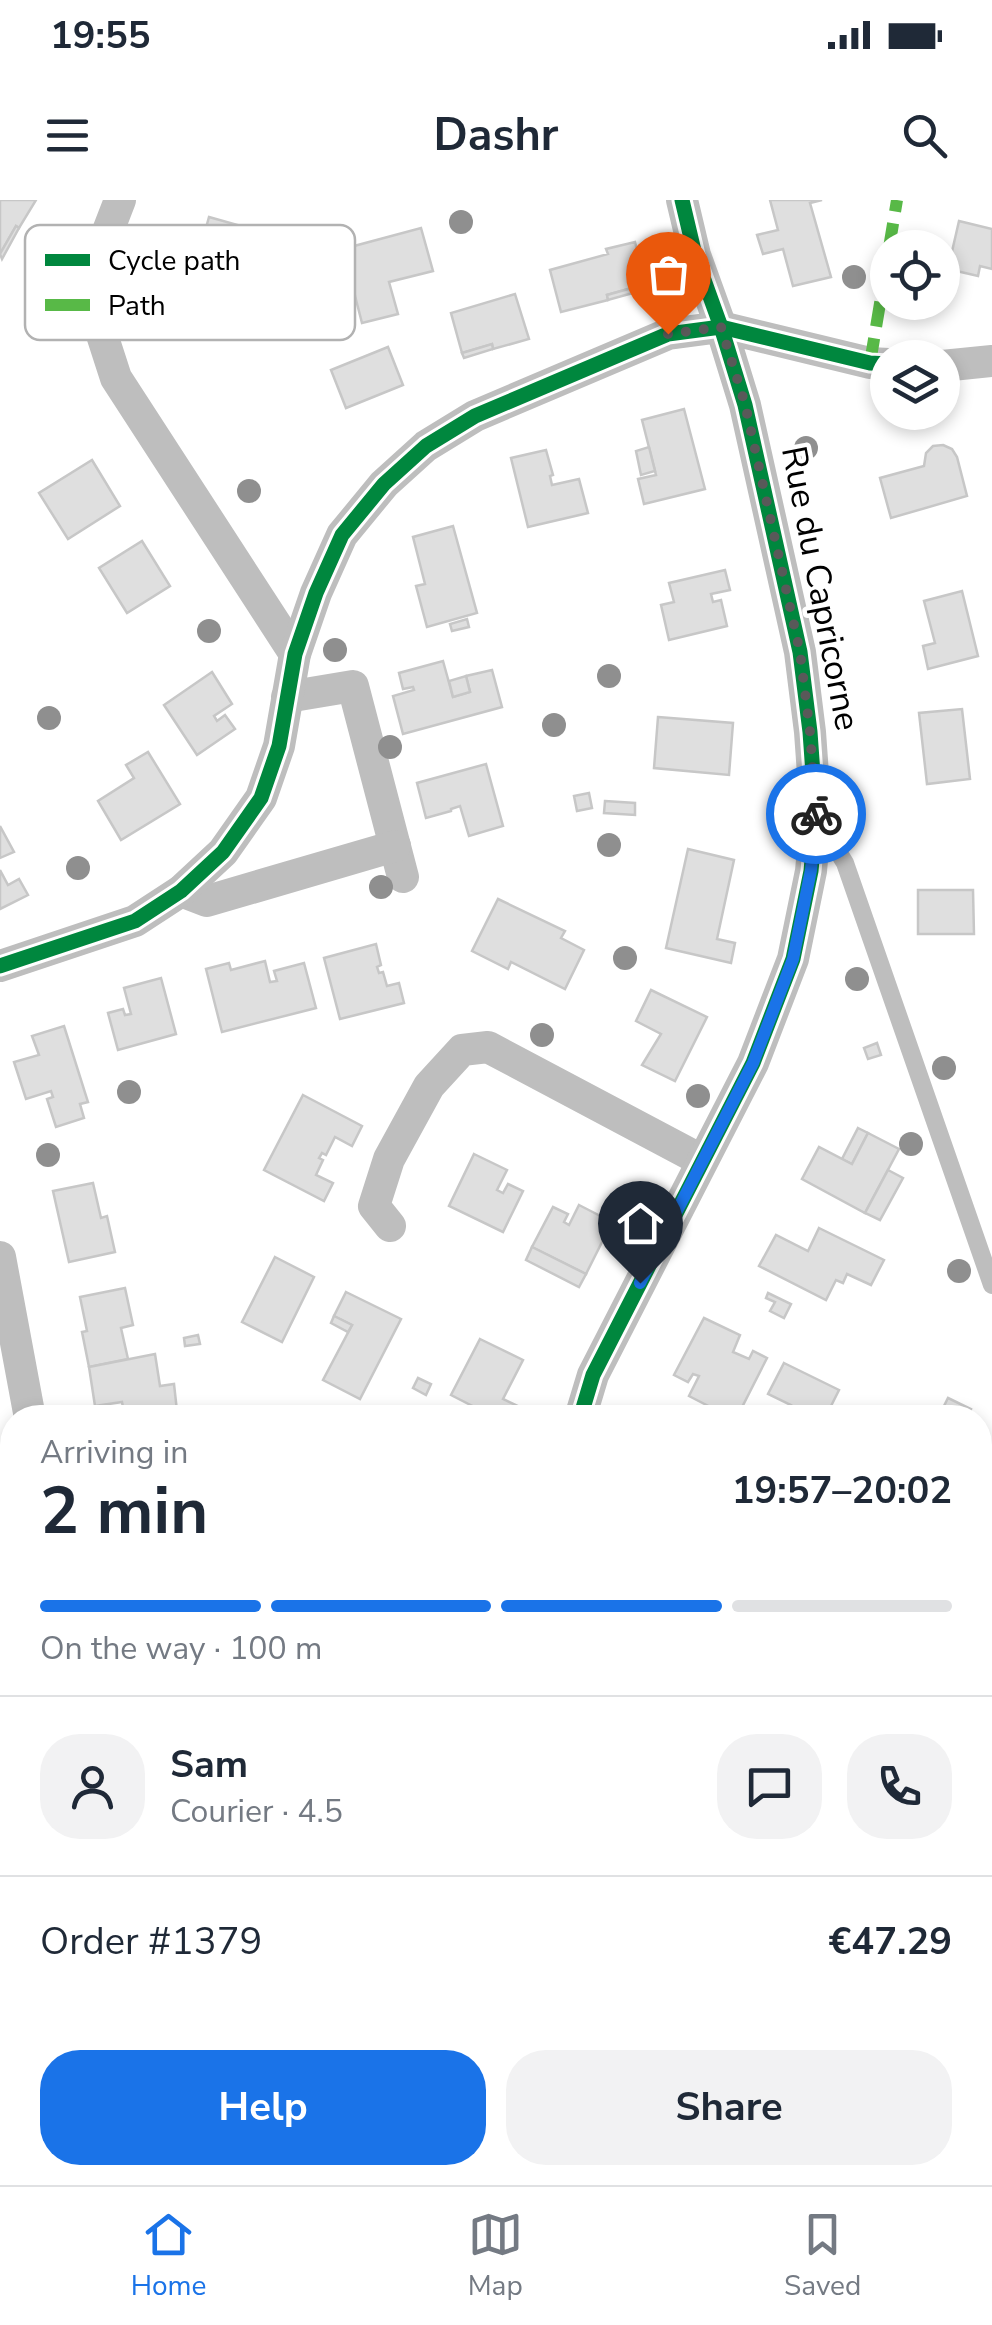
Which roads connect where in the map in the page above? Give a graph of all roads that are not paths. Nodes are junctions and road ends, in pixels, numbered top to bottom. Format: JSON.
{"nodes":[{"id":1,"x":120,"y":200,"type":"edge"},
{"id":2,"x":682,"y":200,"type":"edge"},
{"id":3,"x":110,"y":225,"type":"edge"},
{"id":4,"x":721,"y":327,"type":"junction"},
{"id":5,"x":104,"y":340,"type":"edge"},
{"id":6,"x":992,"y":361,"type":"edge"},
{"id":7,"x":870,"y":363,"type":"edge"},
{"id":8,"x":960,"y":364,"type":"edge"},
{"id":9,"x":296,"y":654,"type":"junction"},
{"id":10,"x":287,"y":697,"type":"junction"},
{"id":11,"x":816,"y":816,"type":"junction"},
{"id":12,"x":181,"y":891,"type":"junction"},
{"id":13,"x":0,"y":966,"type":"edge"},
{"id":14,"x":702,"y":1160,"type":"junction"},
{"id":15,"x":390,"y":1226,"type":"dead end"},
{"id":16,"x":0,"y":1257,"type":"edge"},
{"id":17,"x":992,"y":1285,"type":"edge"},
{"id":18,"x":28,"y":1405,"type":"edge"},
{"id":19,"x":584,"y":1405,"type":"edge"}],
"edges":[{"from":1,"to":3,"type":"street"},
{"from":2,"to":4,"type":"street","name":"Rue du Capricorne"},
{"from":4,"to":7,"type":"street"},
{"from":4,"to":9,"type":"street"},
{"from":4,"to":11,"type":"street","name":"Rue du Capricorne"},
{"from":5,"to":9,"type":"street"},
{"from":6,"to":8,"type":"street"},
{"from":9,"to":10,"type":"street"},
{"from":10,"to":12,"type":"street"},
{"from":10,"to":12,"type":"street"},
{"from":11,"to":14,"type":"street","name":"Rue du Capricorne"},
{"from":11,"to":17,"type":"lane"},
{"from":12,"to":13,"type":"street"},
{"from":14,"to":15,"type":"street"},
{"from":14,"to":19,"type":"street","name":"Rue du Capricorne"},
{"from":16,"to":18,"type":"street"}]}
